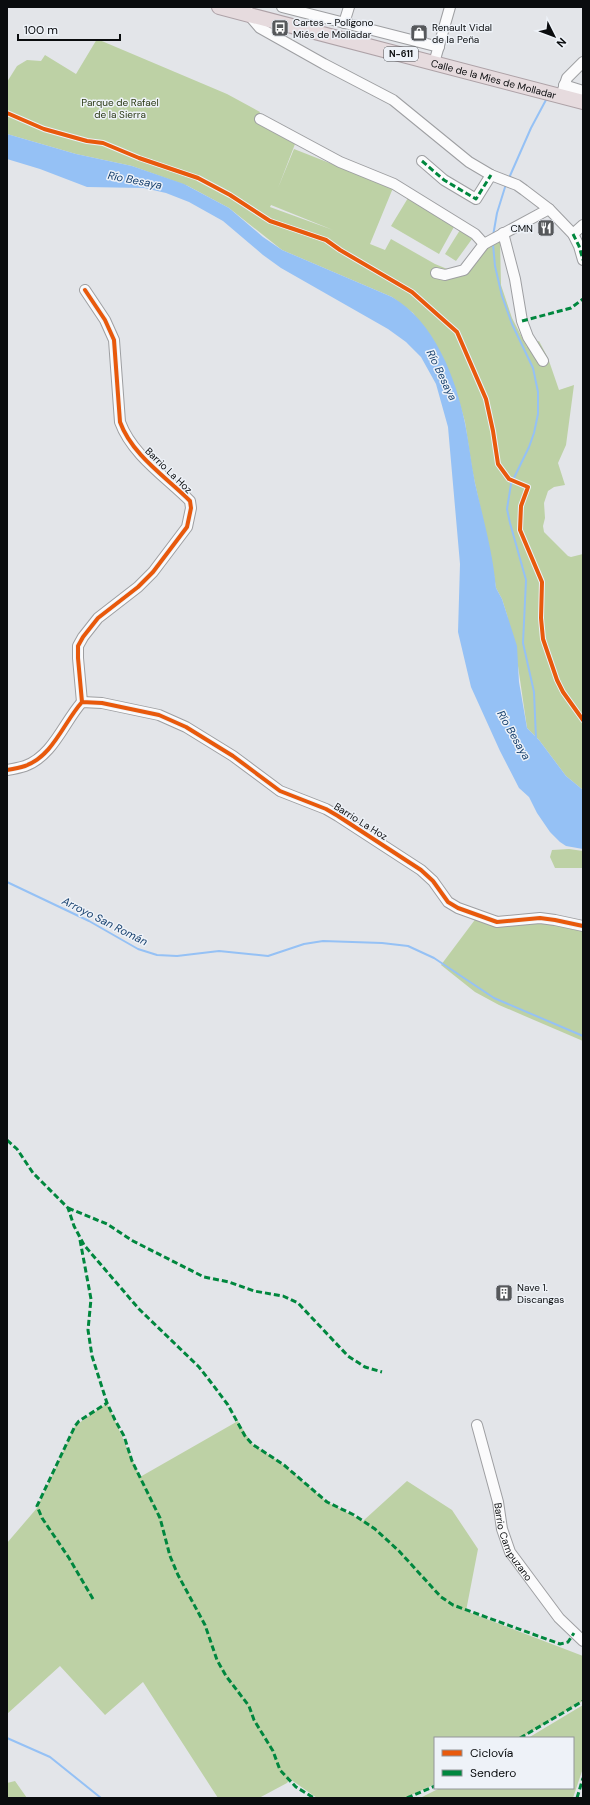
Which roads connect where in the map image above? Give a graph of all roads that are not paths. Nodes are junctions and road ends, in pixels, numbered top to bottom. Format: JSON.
{"nodes":[{"id":1,"x":219,"y":7,"type":"edge"},
{"id":2,"x":282,"y":7,"type":"edge"},
{"id":3,"x":349,"y":7,"type":"edge"},
{"id":4,"x":450,"y":7,"type":"edge"},
{"id":5,"x":247,"y":11,"type":"edge"},
{"id":6,"x":344,"y":23,"type":"junction"},
{"id":7,"x":438,"y":47,"type":"junction"},
{"id":8,"x":583,"y":62,"type":"edge"},
{"id":9,"x":434,"y":63,"type":"junction"},
{"id":10,"x":563,"y":91,"type":"junction"},
{"id":11,"x":583,"y":91,"type":"edge"},
{"id":12,"x":583,"y":102,"type":"edge"},
{"id":13,"x":260,"y":119,"type":"dead end"},
{"id":14,"x":422,"y":161,"type":"dead end"},
{"id":15,"x":491,"y":175,"type":"junction"},
{"id":16,"x":549,"y":209,"type":"junction"},
{"id":17,"x":583,"y":225,"type":"edge"},
{"id":18,"x":573,"y":234,"type":"junction"},
{"id":19,"x":500,"y":235,"type":"junction"},
{"id":20,"x":485,"y":243,"type":"junction"},
{"id":21,"x":583,"y":260,"type":"edge"},
{"id":22,"x":436,"y":273,"type":"dead end"},
{"id":23,"x":85,"y":290,"type":"dead end"},
{"id":24,"x":543,"y":361,"type":"dead end"},
{"id":25,"x":82,"y":702,"type":"junction"},
{"id":26,"x":7,"y":770,"type":"edge"},
{"id":27,"x":583,"y":926,"type":"edge"},
{"id":28,"x":477,"y":1425,"type":"dead end"},
{"id":29,"x":583,"y":1641,"type":"edge"}],
"edges":[{"from":1,"to":5,"type":"highway","name":"Calle de la Mies de Molladar","number":"N-611"},
{"from":2,"to":6,"type":"street"},
{"from":3,"to":6,"type":"street"},
{"from":4,"to":7,"type":"street"},
{"from":5,"to":9,"type":"highway","name":"Calle de la Mies de Molladar","number":"N-611"},
{"from":5,"to":15,"type":"street"},
{"from":6,"to":7,"type":"street"},
{"from":7,"to":9,"type":"street"},
{"from":8,"to":10,"type":"street"},
{"from":9,"to":10,"type":"highway","name":"Calle de la Mies de Molladar","number":"N-611"},
{"from":10,"to":11,"type":"street"},
{"from":10,"to":12,"type":"highway","name":"Calle de la Mies de Molladar","number":"N-611"},
{"from":13,"to":20,"type":"street"},
{"from":14,"to":15,"type":"street"},
{"from":15,"to":16,"type":"street"},
{"from":16,"to":18,"type":"street"},
{"from":16,"to":19,"type":"street"},
{"from":17,"to":18,"type":"street"},
{"from":18,"to":21,"type":"street"},
{"from":19,"to":20,"type":"street"},
{"from":19,"to":24,"type":"street"},
{"from":20,"to":22,"type":"street"},
{"from":23,"to":25,"type":"street","name":"Barrio La Hoz"},
{"from":25,"to":26,"type":"street"},
{"from":25,"to":27,"type":"street","name":"Barrio La Hoz"},
{"from":28,"to":29,"type":"street","name":"Barrio Campuzano"}]}
